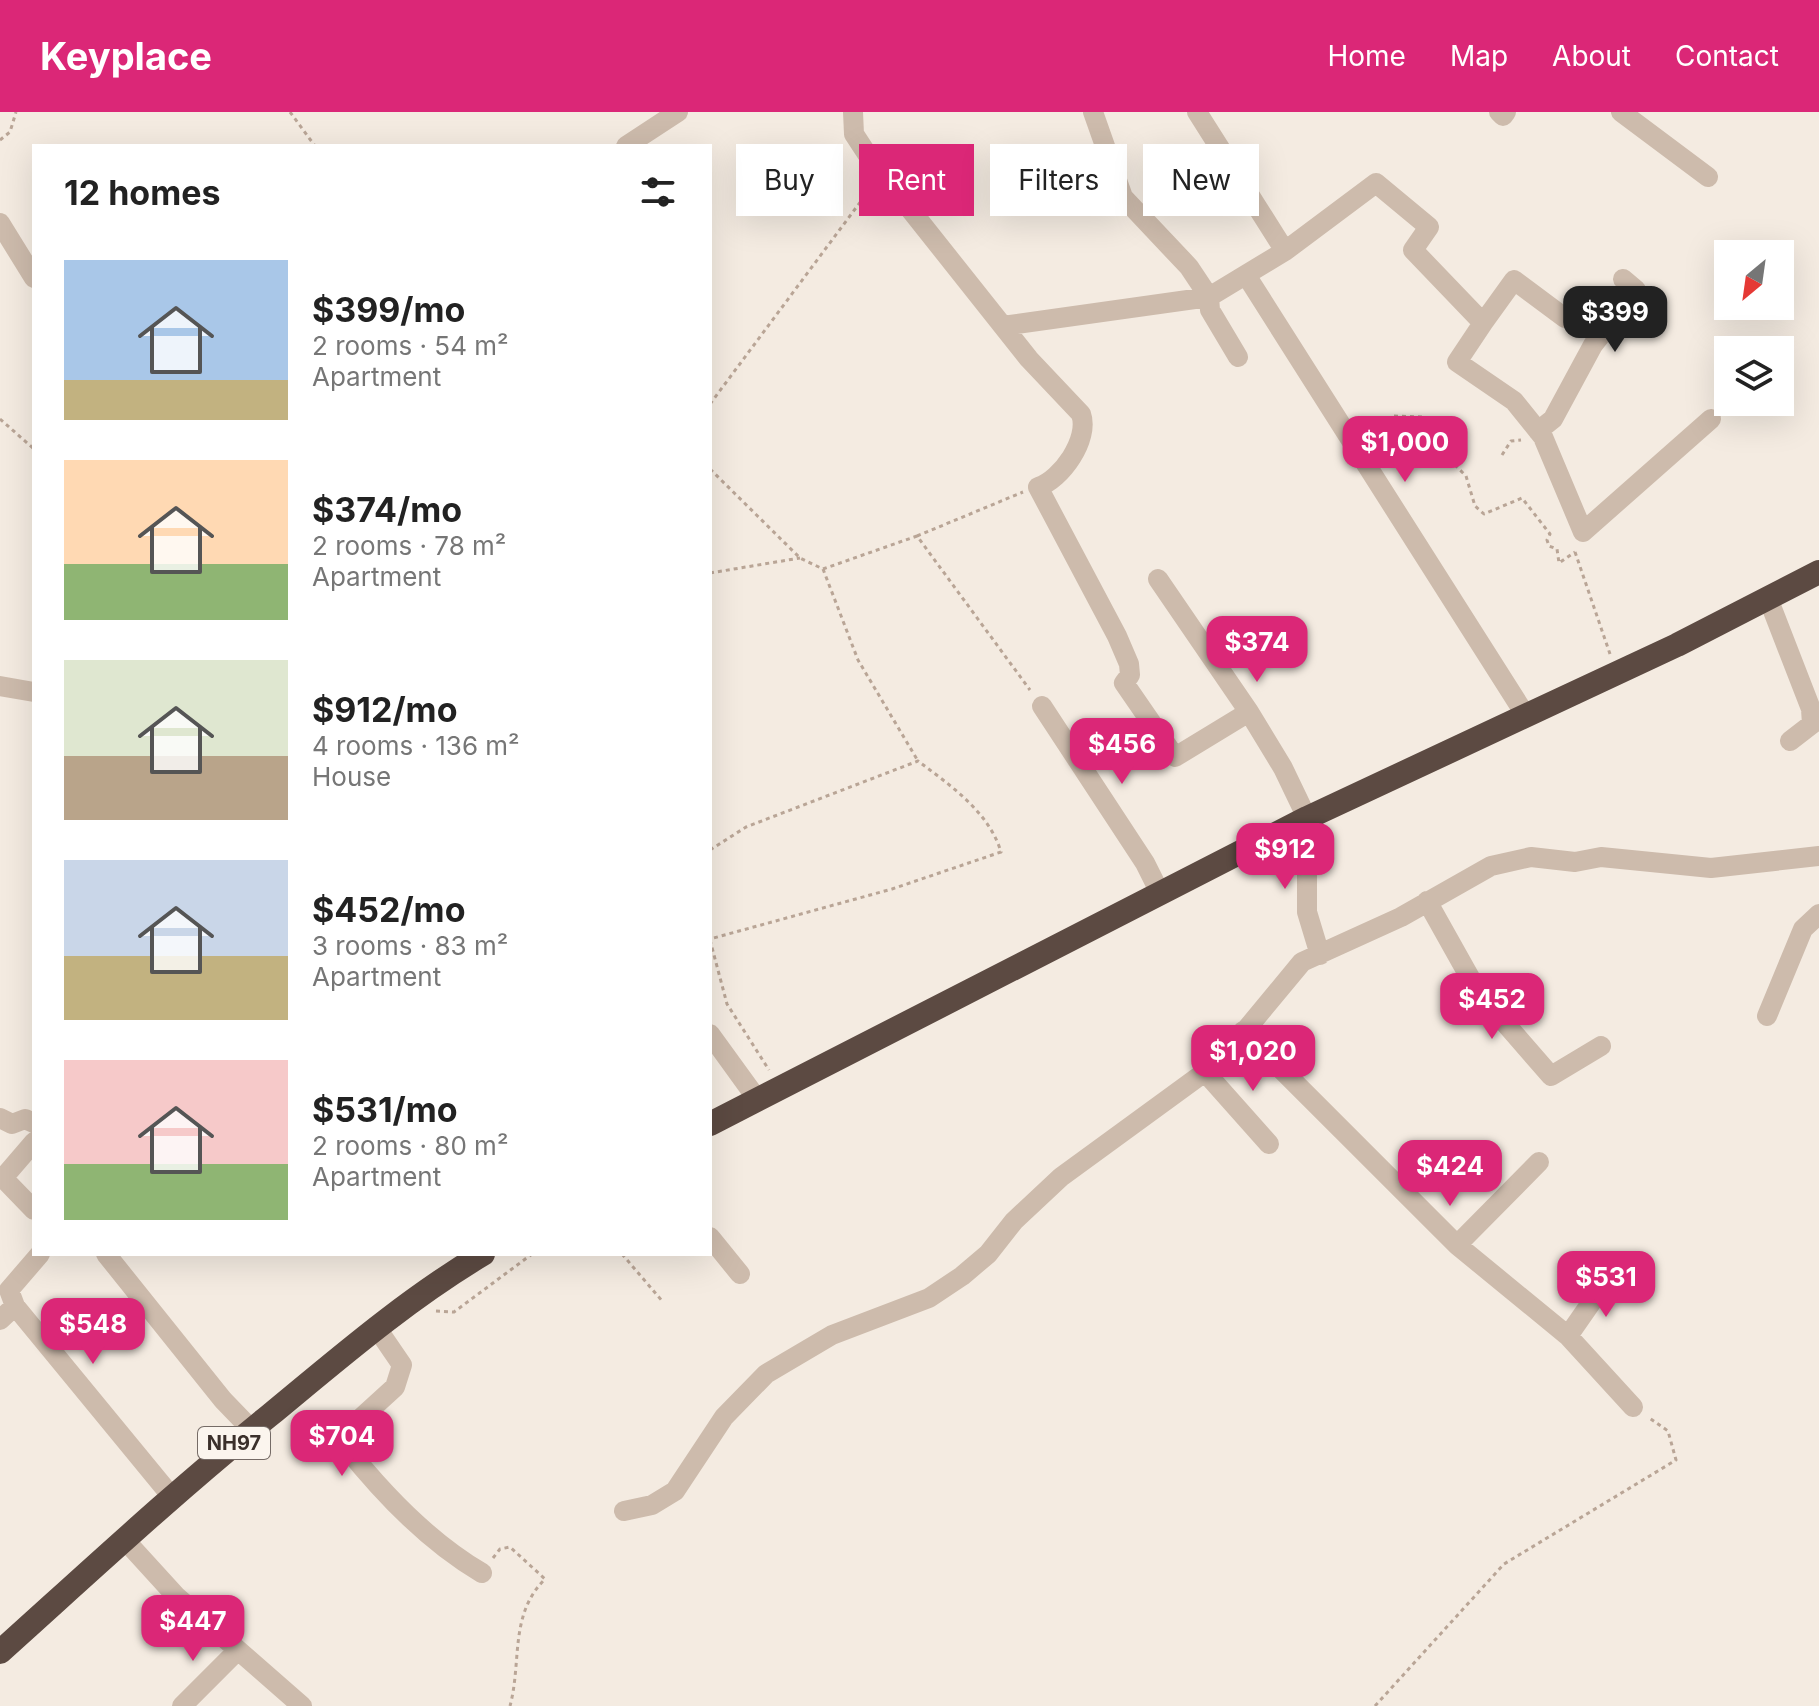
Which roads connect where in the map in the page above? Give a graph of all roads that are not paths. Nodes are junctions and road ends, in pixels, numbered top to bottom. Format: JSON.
{"nodes":[{"id":1,"x":853,"y":112,"type":"edge"},
{"id":2,"x":1093,"y":112,"type":"edge"},
{"id":3,"x":1197,"y":112,"type":"edge"},
{"id":4,"x":1499,"y":112,"type":"edge"},
{"id":5,"x":1506,"y":112,"type":"edge"},
{"id":6,"x":1621,"y":112,"type":"edge"},
{"id":7,"x":665,"y":115,"type":"edge"},
{"id":8,"x":629,"y":144,"type":"edge"},
{"id":9,"x":1708,"y":177,"type":"dead end"},
{"id":10,"x":0,"y":223,"type":"edge"},
{"id":11,"x":1285,"y":251,"type":"junction"},
{"id":12,"x":32,"y":275,"type":"edge"},
{"id":13,"x":1246,"y":275,"type":"junction"},
{"id":14,"x":1623,"y":279,"type":"dead end"},
{"id":15,"x":1209,"y":297,"type":"junction"},
{"id":16,"x":1565,"y":318,"type":"dead end"},
{"id":17,"x":1483,"y":323,"type":"junction"},
{"id":18,"x":1003,"y":326,"type":"junction"},
{"id":19,"x":1238,"y":357,"type":"dead end"},
{"id":20,"x":1711,"y":419,"type":"dead end"},
{"id":21,"x":1538,"y":431,"type":"junction"},
{"id":22,"x":1819,"y":572,"type":"edge"},
{"id":23,"x":1158,"y":579,"type":"dead end"},
{"id":24,"x":1768,"y":598,"type":"junction"},
{"id":25,"x":0,"y":686,"type":"edge"},
{"id":26,"x":32,"y":692,"type":"edge"},
{"id":27,"x":1042,"y":706,"type":"road end"},
{"id":28,"x":1249,"y":712,"type":"junction"},
{"id":29,"x":1526,"y":716,"type":"junction"},
{"id":30,"x":1790,"y":741,"type":"dead end"},
{"id":31,"x":1307,"y":818,"type":"junction"},
{"id":32,"x":1819,"y":856,"type":"edge"},
{"id":33,"x":1160,"y":893,"type":"junction"},
{"id":34,"x":1427,"y":901,"type":"junction"},
{"id":35,"x":1819,"y":914,"type":"edge"},
{"id":36,"x":1320,"y":955,"type":"junction"},
{"id":37,"x":1767,"y":1016,"type":"dead end"},
{"id":38,"x":1243,"y":1031,"type":"junction"},
{"id":39,"x":712,"y":1037,"type":"edge"},
{"id":40,"x":1601,"y":1046,"type":"dead end"},
{"id":41,"x":1205,"y":1072,"type":"junction"},
{"id":42,"x":757,"y":1099,"type":"junction"},
{"id":43,"x":0,"y":1118,"type":"edge"},
{"id":44,"x":32,"y":1122,"type":"edge"},
{"id":45,"x":712,"y":1123,"type":"edge"},
{"id":46,"x":32,"y":1144,"type":"edge"},
{"id":47,"x":1269,"y":1144,"type":"dead end"},
{"id":48,"x":1539,"y":1162,"type":"dead end"},
{"id":49,"x":32,"y":1208,"type":"edge"},
{"id":50,"x":712,"y":1239,"type":"edge"},
{"id":51,"x":1457,"y":1245,"type":"junction"},
{"id":52,"x":38,"y":1256,"type":"edge"},
{"id":53,"x":108,"y":1256,"type":"edge"},
{"id":54,"x":480,"y":1256,"type":"edge"},
{"id":55,"x":740,"y":1274,"type":"dead end"},
{"id":56,"x":1609,"y":1277,"type":"dead end"},
{"id":57,"x":7,"y":1313,"type":"edge"},
{"id":58,"x":376,"y":1327,"type":"junction"},
{"id":59,"x":1568,"y":1336,"type":"junction"},
{"id":60,"x":1633,"y":1407,"type":"road end"},
{"id":61,"x":251,"y":1429,"type":"junction"},
{"id":62,"x":172,"y":1497,"type":"junction"},
{"id":63,"x":624,"y":1511,"type":"dead end"},
{"id":64,"x":124,"y":1539,"type":"junction"},
{"id":65,"x":482,"y":1573,"type":"road end"},
{"id":66,"x":0,"y":1652,"type":"edge"},
{"id":67,"x":236,"y":1652,"type":"junction"},
{"id":68,"x":182,"y":1706,"type":"edge"},
{"id":69,"x":302,"y":1706,"type":"edge"}],
"edges":[{"from":1,"to":18,"type":"street"},
{"from":2,"to":15,"type":"street"},
{"from":3,"to":11,"type":"street"},
{"from":4,"to":5,"type":"street"},
{"from":6,"to":9,"type":"street"},
{"from":7,"to":8,"type":"street"},
{"from":10,"to":12,"type":"street"},
{"from":11,"to":13,"type":"street"},
{"from":11,"to":17,"type":"street"},
{"from":13,"to":15,"type":"street"},
{"from":13,"to":29,"type":"street"},
{"from":14,"to":21,"type":"street"},
{"from":15,"to":18,"type":"street"},
{"from":15,"to":19,"type":"street"},
{"from":16,"to":17,"type":"street"},
{"from":17,"to":21,"type":"street"},
{"from":18,"to":28,"type":"street"},
{"from":20,"to":21,"type":"street"},
{"from":22,"to":24,"type":"highway"},
{"from":23,"to":28,"type":"street"},
{"from":24,"to":29,"type":"highway"},
{"from":24,"to":30,"type":"street"},
{"from":25,"to":26,"type":"street"},
{"from":27,"to":33,"type":"street"},
{"from":28,"to":31,"type":"street"},
{"from":29,"to":31,"type":"highway"},
{"from":31,"to":33,"type":"highway"},
{"from":31,"to":36,"type":"street"},
{"from":32,"to":34,"type":"street"},
{"from":33,"to":42,"type":"highway"},
{"from":34,"to":36,"type":"street"},
{"from":34,"to":40,"type":"street"},
{"from":35,"to":37,"type":"street"},
{"from":36,"to":38,"type":"street"},
{"from":38,"to":41,"type":"street"},
{"from":38,"to":51,"type":"street"},
{"from":39,"to":42,"type":"street"},
{"from":41,"to":47,"type":"street"},
{"from":41,"to":63,"type":"street"},
{"from":42,"to":45,"type":"highway"},
{"from":43,"to":44,"type":"street"},
{"from":46,"to":49,"type":"street"},
{"from":48,"to":51,"type":"street"},
{"from":50,"to":55,"type":"street"},
{"from":51,"to":59,"type":"street"},
{"from":52,"to":57,"type":"street"},
{"from":53,"to":61,"type":"street"},
{"from":54,"to":58,"type":"highway","number":"NH97"},
{"from":56,"to":59,"type":"street"},
{"from":57,"to":62,"type":"street"},
{"from":58,"to":61,"type":"highway","number":"NH97"},
{"from":58,"to":65,"type":"street"},
{"from":59,"to":60,"type":"street"},
{"from":61,"to":62,"type":"highway","number":"NH97"},
{"from":62,"to":64,"type":"highway","number":"NH97"},
{"from":64,"to":66,"type":"highway","number":"NH97"},
{"from":64,"to":67,"type":"street"},
{"from":67,"to":68,"type":"street"},
{"from":67,"to":69,"type":"street"}]}
